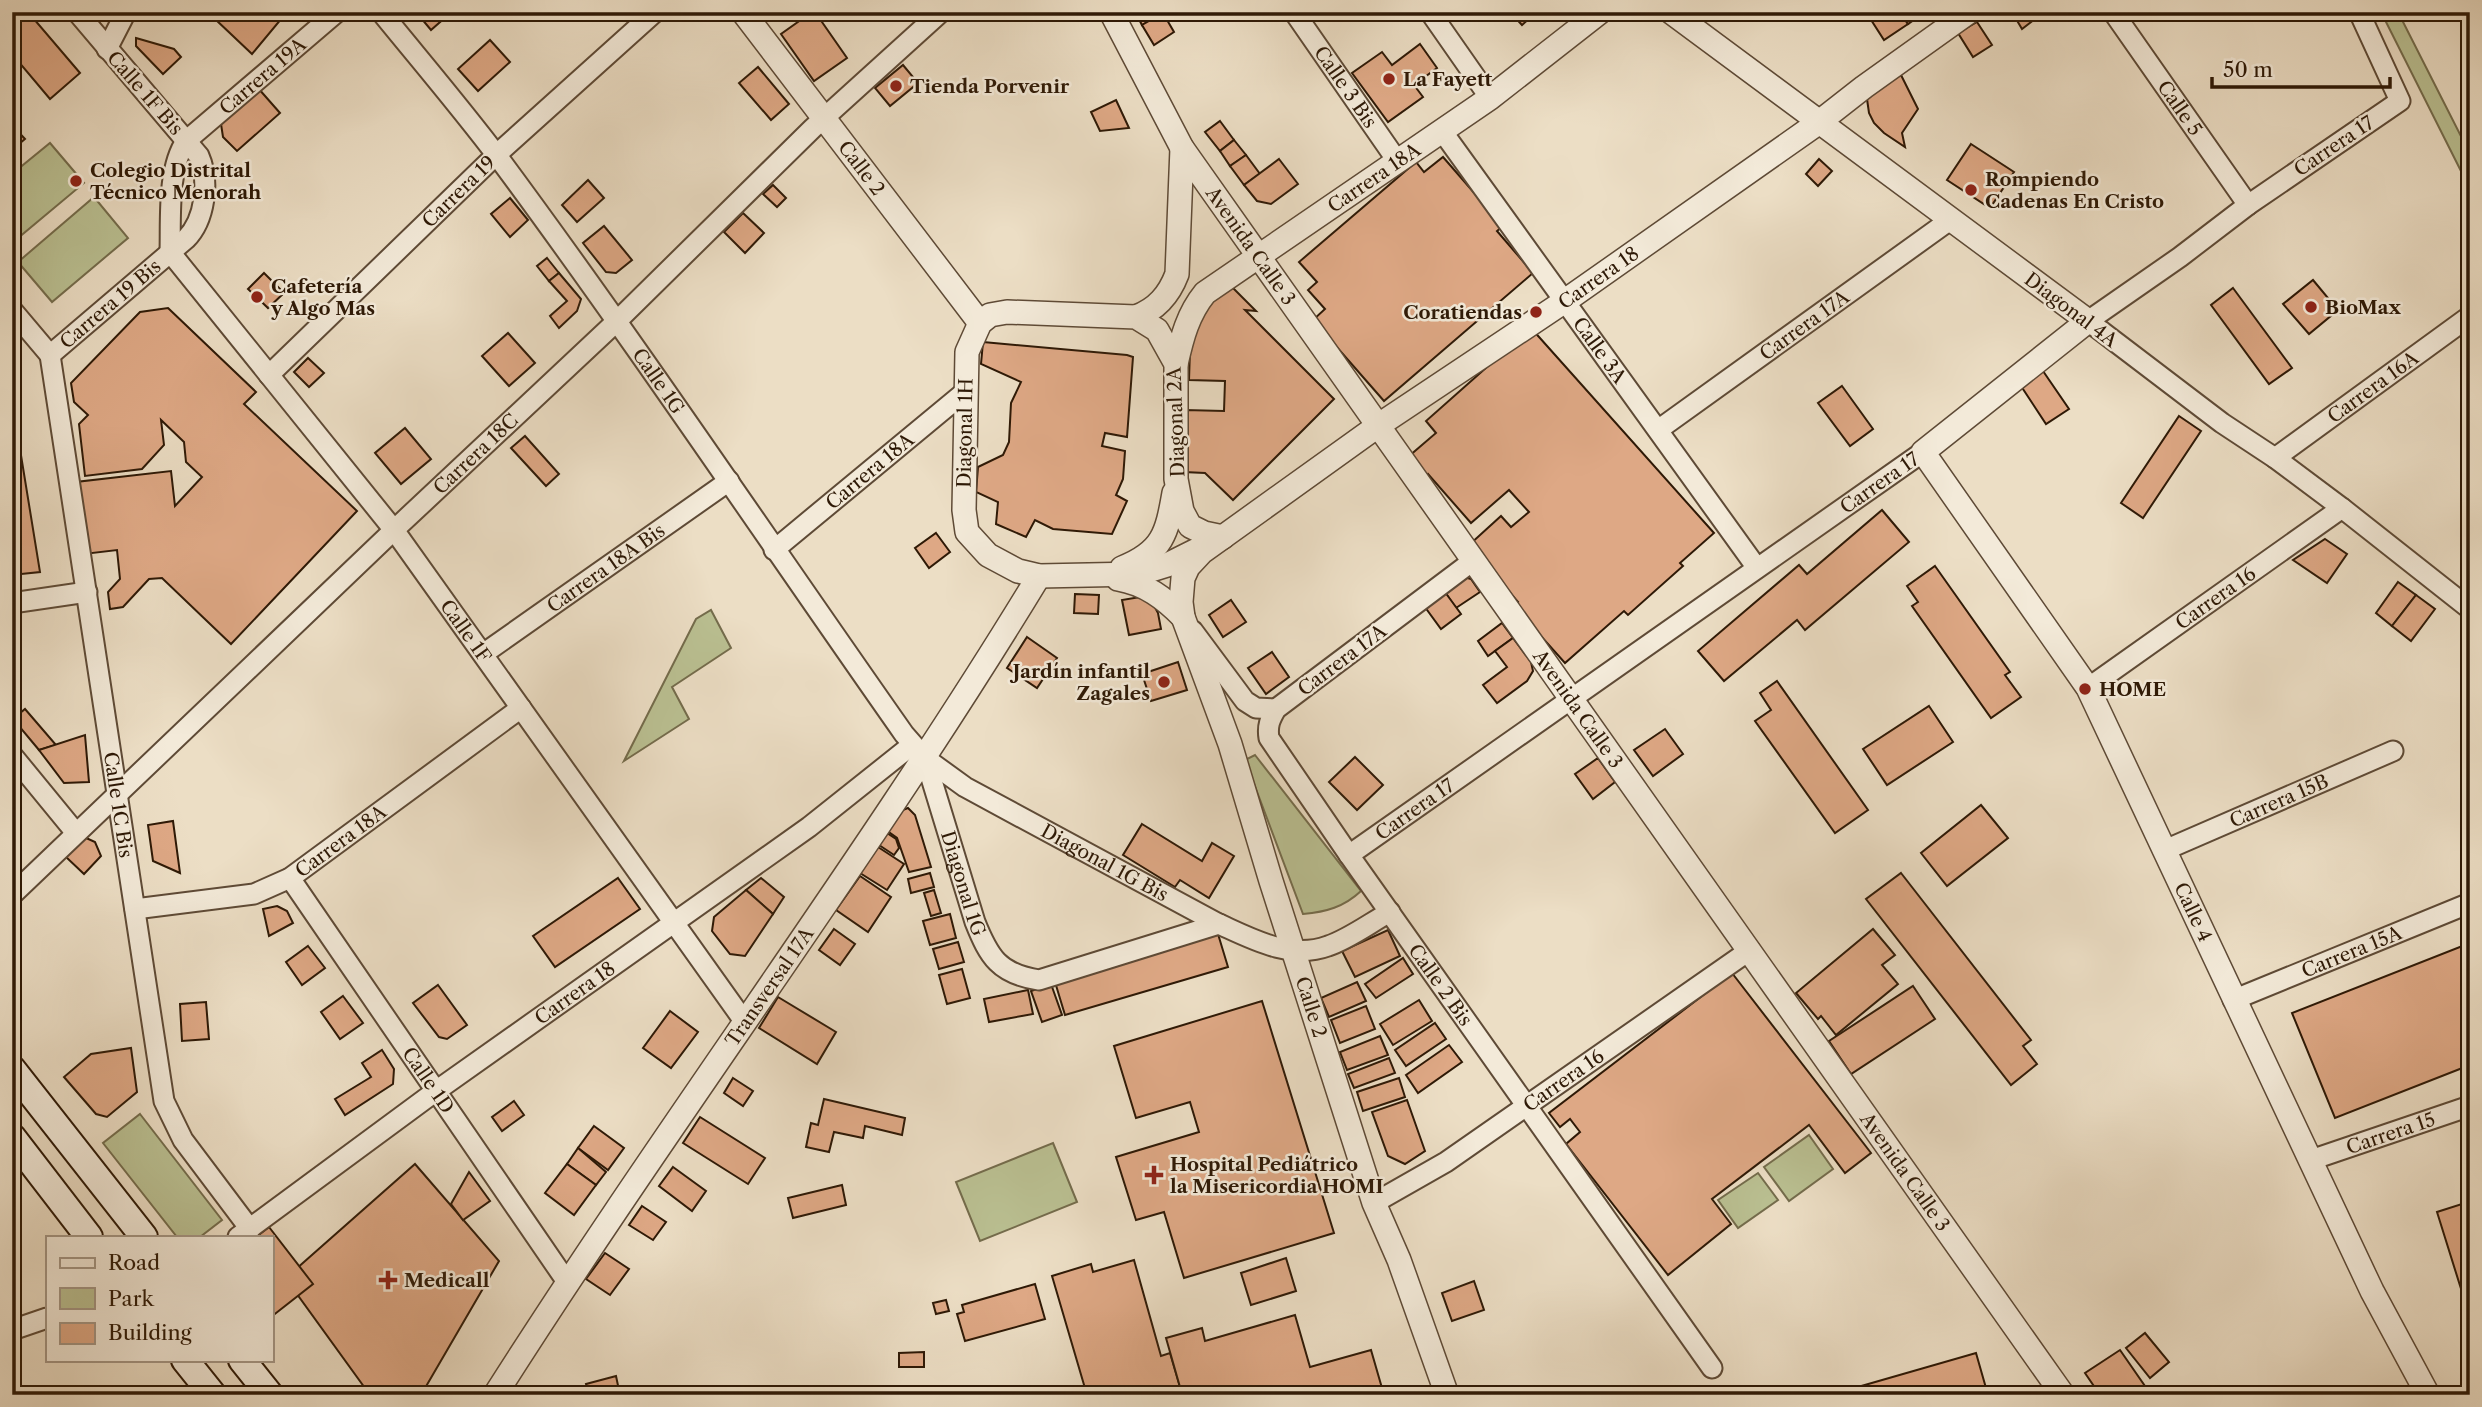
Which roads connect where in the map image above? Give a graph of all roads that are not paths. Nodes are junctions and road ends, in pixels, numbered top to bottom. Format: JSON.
{"nodes":[{"id":1,"x":77,"y":12,"type":"edge"},
{"id":2,"x":126,"y":12,"type":"edge"},
{"id":3,"x":337,"y":12,"type":"edge"},
{"id":4,"x":382,"y":12,"type":"edge"},
{"id":5,"x":655,"y":12,"type":"edge"},
{"id":6,"x":743,"y":12,"type":"edge"},
{"id":7,"x":941,"y":12,"type":"edge"},
{"id":8,"x":1111,"y":12,"type":"edge"},
{"id":9,"x":1294,"y":12,"type":"edge"},
{"id":10,"x":1430,"y":12,"type":"edge"},
{"id":11,"x":1600,"y":12,"type":"edge"},
{"id":12,"x":1671,"y":12,"type":"edge"},
{"id":13,"x":1969,"y":12,"type":"edge"},
{"id":14,"x":2113,"y":12,"type":"edge"},
{"id":15,"x":2359,"y":12,"type":"edge"},
{"id":16,"x":107,"y":49,"type":"junction"},
{"id":17,"x":1490,"y":98,"type":"junction"},
{"id":18,"x":824,"y":118,"type":"junction"},
{"id":19,"x":1818,"y":123,"type":"junction"},
{"id":20,"x":1442,"y":131,"type":"junction"},
{"id":21,"x":186,"y":141,"type":"junction"},
{"id":22,"x":1182,"y":148,"type":"junction"},
{"id":23,"x":496,"y":155,"type":"junction"},
{"id":24,"x":1398,"y":162,"type":"junction"},
{"id":25,"x":2248,"y":205,"type":"junction"},
{"id":26,"x":1950,"y":220,"type":"junction"},
{"id":27,"x":170,"y":253,"type":"junction"},
{"id":28,"x":1261,"y":257,"type":"junction"},
{"id":29,"x":1565,"y":301,"type":"junction"},
{"id":30,"x":12,"y":310,"type":"edge"},
{"id":31,"x":2470,"y":316,"type":"edge"},
{"id":32,"x":1136,"y":317,"type":"junction"},
{"id":33,"x":617,"y":321,"type":"junction"},
{"id":34,"x":2088,"y":321,"type":"junction"},
{"id":35,"x":980,"y":323,"type":"junction"},
{"id":36,"x":50,"y":355,"type":"junction"},
{"id":37,"x":1176,"y":364,"type":"junction"},
{"id":38,"x":269,"y":375,"type":"junction"},
{"id":39,"x":966,"y":391,"type":"junction"},
{"id":40,"x":1380,"y":425,"type":"junction"},
{"id":41,"x":1658,"y":430,"type":"junction"},
{"id":42,"x":1923,"y":452,"type":"junction"},
{"id":43,"x":2275,"y":457,"type":"junction"},
{"id":44,"x":1176,"y":479,"type":"junction"},
{"id":45,"x":729,"y":481,"type":"junction"},
{"id":46,"x":2342,"y":508,"type":"junction"},
{"id":47,"x":394,"y":530,"type":"junction"},
{"id":48,"x":1223,"y":537,"type":"junction"},
{"id":49,"x":975,"y":542,"type":"joint"},
{"id":50,"x":774,"y":550,"type":"junction"},
{"id":51,"x":1475,"y":560,"type":"junction"},
{"id":52,"x":1757,"y":568,"type":"junction"},
{"id":53,"x":1039,"y":576,"type":"junction"},
{"id":54,"x":1103,"y":576,"type":"junction"},
{"id":55,"x":87,"y":592,"type":"junction"},
{"id":56,"x":12,"y":603,"type":"edge"},
{"id":57,"x":2470,"y":609,"type":"edge"},
{"id":58,"x":1183,"y":617,"type":"junction"},
{"id":59,"x":483,"y":654,"type":"junction"},
{"id":60,"x":2088,"y":688,"type":"junction"},
{"id":61,"x":1572,"y":698,"type":"junction"},
{"id":62,"x":521,"y":708,"type":"junction"},
{"id":63,"x":1276,"y":709,"type":"junction"},
{"id":64,"x":918,"y":751,"type":"junction"},
{"id":65,"x":2393,"y":751,"type":"dead end"},
{"id":66,"x":12,"y":755,"type":"edge"},
{"id":67,"x":117,"y":794,"type":"junction"},
{"id":68,"x":76,"y":834,"type":"junction"},
{"id":69,"x":2165,"y":850,"type":"junction"},
{"id":70,"x":1349,"y":855,"type":"junction"},
{"id":71,"x":290,"y":878,"type":"junction"},
{"id":72,"x":12,"y":895,"type":"edge"},
{"id":73,"x":2470,"y":903,"type":"edge"},
{"id":74,"x":135,"y":909,"type":"junction"},
{"id":75,"x":1390,"y":912,"type":"junction"},
{"id":76,"x":675,"y":923,"type":"junction"},
{"id":77,"x":1219,"y":925,"type":"junction"},
{"id":78,"x":1293,"y":950,"type":"junction"},
{"id":79,"x":1749,"y":950,"type":"junction"},
{"id":80,"x":2233,"y":1000,"type":"junction"},
{"id":81,"x":744,"y":1021,"type":"junction"},
{"id":82,"x":12,"y":1069,"type":"edge"},
{"id":83,"x":436,"y":1091,"type":"junction"},
{"id":84,"x":2470,"y":1105,"type":"edge"},
{"id":85,"x":1527,"y":1108,"type":"junction"},
{"id":86,"x":12,"y":1137,"type":"edge"},
{"id":87,"x":2311,"y":1160,"type":"junction"},
{"id":88,"x":1374,"y":1203,"type":"junction"},
{"id":89,"x":244,"y":1233,"type":"edge"},
{"id":90,"x":88,"y":1236,"type":"edge"},
{"id":91,"x":143,"y":1236,"type":"edge"},
{"id":92,"x":567,"y":1282,"type":"junction"},
{"id":93,"x":46,"y":1318,"type":"edge"},
{"id":94,"x":12,"y":1330,"type":"edge"},
{"id":95,"x":187,"y":1362,"type":"edge"},
{"id":96,"x":244,"y":1362,"type":"edge"},
{"id":97,"x":1712,"y":1368,"type":"dead end"},
{"id":98,"x":213,"y":1395,"type":"edge"},
{"id":99,"x":270,"y":1395,"type":"edge"},
{"id":100,"x":495,"y":1395,"type":"edge"},
{"id":101,"x":1447,"y":1395,"type":"edge"},
{"id":102,"x":2063,"y":1395,"type":"edge"},
{"id":103,"x":2428,"y":1395,"type":"edge"}],
"edges":[{"from":1,"to":16,"type":"street","name":"Calle 1F Bis"},
{"from":2,"to":16,"type":"street"},
{"from":3,"to":21,"type":"street","name":"Carrera 19A"},
{"from":4,"to":23,"type":"street","name":"Calle 1G"},
{"from":5,"to":23,"type":"street","name":"Carrera 19"},
{"from":6,"to":18,"type":"street","name":"Calle 2"},
{"from":7,"to":18,"type":"street","name":"Carrera 18C"},
{"from":8,"to":22,"type":"street","name":"Avenida Calle 3"},
{"from":9,"to":24,"type":"street","name":"Calle 3 Bis"},
{"from":10,"to":17,"type":"street"},
{"from":11,"to":17,"type":"street","name":"Carrera 18A"},
{"from":12,"to":19,"type":"street","name":"Diagonal 4A"},
{"from":13,"to":19,"type":"street","name":"Carrera 18"},
{"from":14,"to":25,"type":"street","name":"Calle 5"},
{"from":15,"to":25,"type":"street","name":"Carrera 17"},
{"from":16,"to":21,"type":"street","name":"Calle 1F Bis"},
{"from":17,"to":20,"type":"street","name":"Carrera 18A"},
{"from":18,"to":33,"type":"street","name":"Carrera 18C"},
{"from":18,"to":35,"type":"street","name":"Calle 2"},
{"from":19,"to":26,"type":"street","name":"Diagonal 4A"},
{"from":19,"to":29,"type":"street","name":"Carrera 18"},
{"from":20,"to":24,"type":"street","name":"Carrera 18A"},
{"from":20,"to":29,"type":"street","name":"Calle 3A"},
{"from":21,"to":27,"type":"street","name":"Carrera 19 Bis"},
{"from":21,"to":27,"type":"street","name":"Carrera 19 Bis"},
{"from":22,"to":28,"type":"street","name":"Avenida Calle 3"},
{"from":22,"to":32,"type":"street"},
{"from":23,"to":33,"type":"street","name":"Calle 1G"},
{"from":23,"to":38,"type":"street","name":"Carrera 19"},
{"from":24,"to":28,"type":"street","name":"Carrera 18A"},
{"from":25,"to":34,"type":"street","name":"Carrera 17"},
{"from":26,"to":34,"type":"street","name":"Diagonal 4A"},
{"from":26,"to":41,"type":"street","name":"Carrera 17A"},
{"from":27,"to":36,"type":"street","name":"Carrera 19 Bis"},
{"from":27,"to":38,"type":"street","name":"Calle 1F"},
{"from":28,"to":37,"type":"street","name":"Carrera 18A"},
{"from":28,"to":40,"type":"street","name":"Avenida Calle 3"},
{"from":29,"to":40,"type":"street","name":"Carrera 18"},
{"from":29,"to":41,"type":"street","name":"Calle 3A"},
{"from":30,"to":36,"type":"street"},
{"from":31,"to":43,"type":"street","name":"Carrera 16A"},
{"from":32,"to":35,"type":"street"},
{"from":32,"to":37,"type":"street","name":"Diagonal 2A"},
{"from":33,"to":45,"type":"street","name":"Calle 1G"},
{"from":33,"to":47,"type":"street","name":"Carrera 18C"},
{"from":34,"to":42,"type":"street","name":"Carrera 17"},
{"from":34,"to":43,"type":"street","name":"Diagonal 4A"},
{"from":35,"to":39,"type":"street","name":"Diagonal 1H"},
{"from":36,"to":55,"type":"street","name":"Calle 1C Bis"},
{"from":37,"to":44,"type":"street","name":"Diagonal 2A"},
{"from":38,"to":47,"type":"street","name":"Calle 1F"},
{"from":39,"to":49,"type":"street","name":"Diagonal 1H"},
{"from":39,"to":50,"type":"street","name":"Carrera 18A"},
{"from":40,"to":48,"type":"street","name":"Carrera 18"},
{"from":40,"to":51,"type":"street","name":"Avenida Calle 3"},
{"from":41,"to":52,"type":"street","name":"Calle 3A"},
{"from":42,"to":52,"type":"street","name":"Carrera 17"},
{"from":42,"to":60,"type":"street","name":"Calle 4"},
{"from":43,"to":46,"type":"street","name":"Diagonal 4A"},
{"from":44,"to":48,"type":"street","name":"Diagonal 2A"},
{"from":44,"to":54,"type":"street","name":"Carrera 18"},
{"from":45,"to":50,"type":"street","name":"Calle 1G"},
{"from":45,"to":59,"type":"street","name":"Carrera 18A Bis"},
{"from":46,"to":57,"type":"street","name":"Diagonal 4A"},
{"from":46,"to":60,"type":"street","name":"Carrera 16"},
{"from":47,"to":59,"type":"street","name":"Calle 1F"},
{"from":47,"to":67,"type":"street","name":"Carrera 18C"},
{"from":48,"to":54,"type":"street","name":"Carrera 18"},
{"from":48,"to":58,"type":"street","name":"Carrera 18"},
{"from":49,"to":53,"type":"street","name":"Carrera 18"},
{"from":50,"to":64,"type":"street","name":"Calle 1G"},
{"from":51,"to":61,"type":"street","name":"Avenida Calle 3"},
{"from":51,"to":63,"type":"street","name":"Carrera 17A"},
{"from":52,"to":61,"type":"street","name":"Carrera 17"},
{"from":53,"to":54,"type":"street","name":"Carrera 18"},
{"from":53,"to":64,"type":"street","name":"Transversal 17A"},
{"from":54,"to":58,"type":"street","name":"Carrera 18"},
{"from":55,"to":56,"type":"street"},
{"from":55,"to":67,"type":"street","name":"Calle 1C Bis"},
{"from":58,"to":63,"type":"street"},
{"from":58,"to":78,"type":"street","name":"Calle 2"},
{"from":59,"to":62,"type":"street","name":"Calle 1F"},
{"from":60,"to":69,"type":"street","name":"Calle 4"},
{"from":61,"to":70,"type":"street","name":"Carrera 17"},
{"from":61,"to":79,"type":"street","name":"Avenida Calle 3"},
{"from":62,"to":71,"type":"street","name":"Carrera 18A"},
{"from":62,"to":76,"type":"street","name":"Calle 1F"},
{"from":63,"to":70,"type":"street","name":"Calle 2 Bis"},
{"from":64,"to":76,"type":"street","name":"Carrera 18"},
{"from":64,"to":77,"type":"street","name":"Diagonal 1G Bis"},
{"from":64,"to":77,"type":"street","name":"Diagonal 1G"},
{"from":64,"to":81,"type":"street","name":"Transversal 17A"},
{"from":65,"to":69,"type":"street","name":"Carrera 15B"},
{"from":66,"to":68,"type":"street"},
{"from":67,"to":68,"type":"street","name":"Carrera 18C"},
{"from":67,"to":74,"type":"street","name":"Calle 1C Bis"},
{"from":68,"to":72,"type":"street","name":"Carrera 18C"},
{"from":69,"to":80,"type":"street","name":"Calle 4"},
{"from":70,"to":75,"type":"street","name":"Calle 2 Bis"},
{"from":71,"to":74,"type":"street","name":"Carrera 18A"},
{"from":71,"to":83,"type":"street","name":"Calle 1D"},
{"from":73,"to":80,"type":"street","name":"Carrera 15A"},
{"from":74,"to":89,"type":"street","name":"Calle 1C Bis"},
{"from":75,"to":78,"type":"street"},
{"from":75,"to":85,"type":"street","name":"Calle 2 Bis"},
{"from":76,"to":81,"type":"street","name":"Calle 1F"},
{"from":76,"to":83,"type":"street","name":"Carrera 18"},
{"from":77,"to":78,"type":"street","name":"Diagonal 1G Bis"},
{"from":78,"to":88,"type":"street","name":"Calle 2"},
{"from":79,"to":85,"type":"street","name":"Carrera 16"},
{"from":79,"to":102,"type":"street","name":"Avenida Calle 3"},
{"from":80,"to":87,"type":"street","name":"Calle 4"},
{"from":81,"to":92,"type":"street","name":"Transversal 17A"},
{"from":82,"to":91,"type":"main road"},
{"from":83,"to":89,"type":"street","name":"Carrera 18"},
{"from":83,"to":92,"type":"street","name":"Calle 1D"},
{"from":84,"to":87,"type":"street","name":"Carrera 15"},
{"from":85,"to":88,"type":"street","name":"Carrera 16"},
{"from":85,"to":97,"type":"street","name":"Calle 2 Bis"},
{"from":86,"to":90,"type":"main road"},
{"from":87,"to":103,"type":"street","name":"Calle 4"},
{"from":88,"to":101,"type":"street","name":"Calle 2"},
{"from":92,"to":100,"type":"street","name":"Transversal 17A"},
{"from":93,"to":94,"type":"street"},
{"from":95,"to":98,"type":"main road"},
{"from":96,"to":99,"type":"main road"}]}
